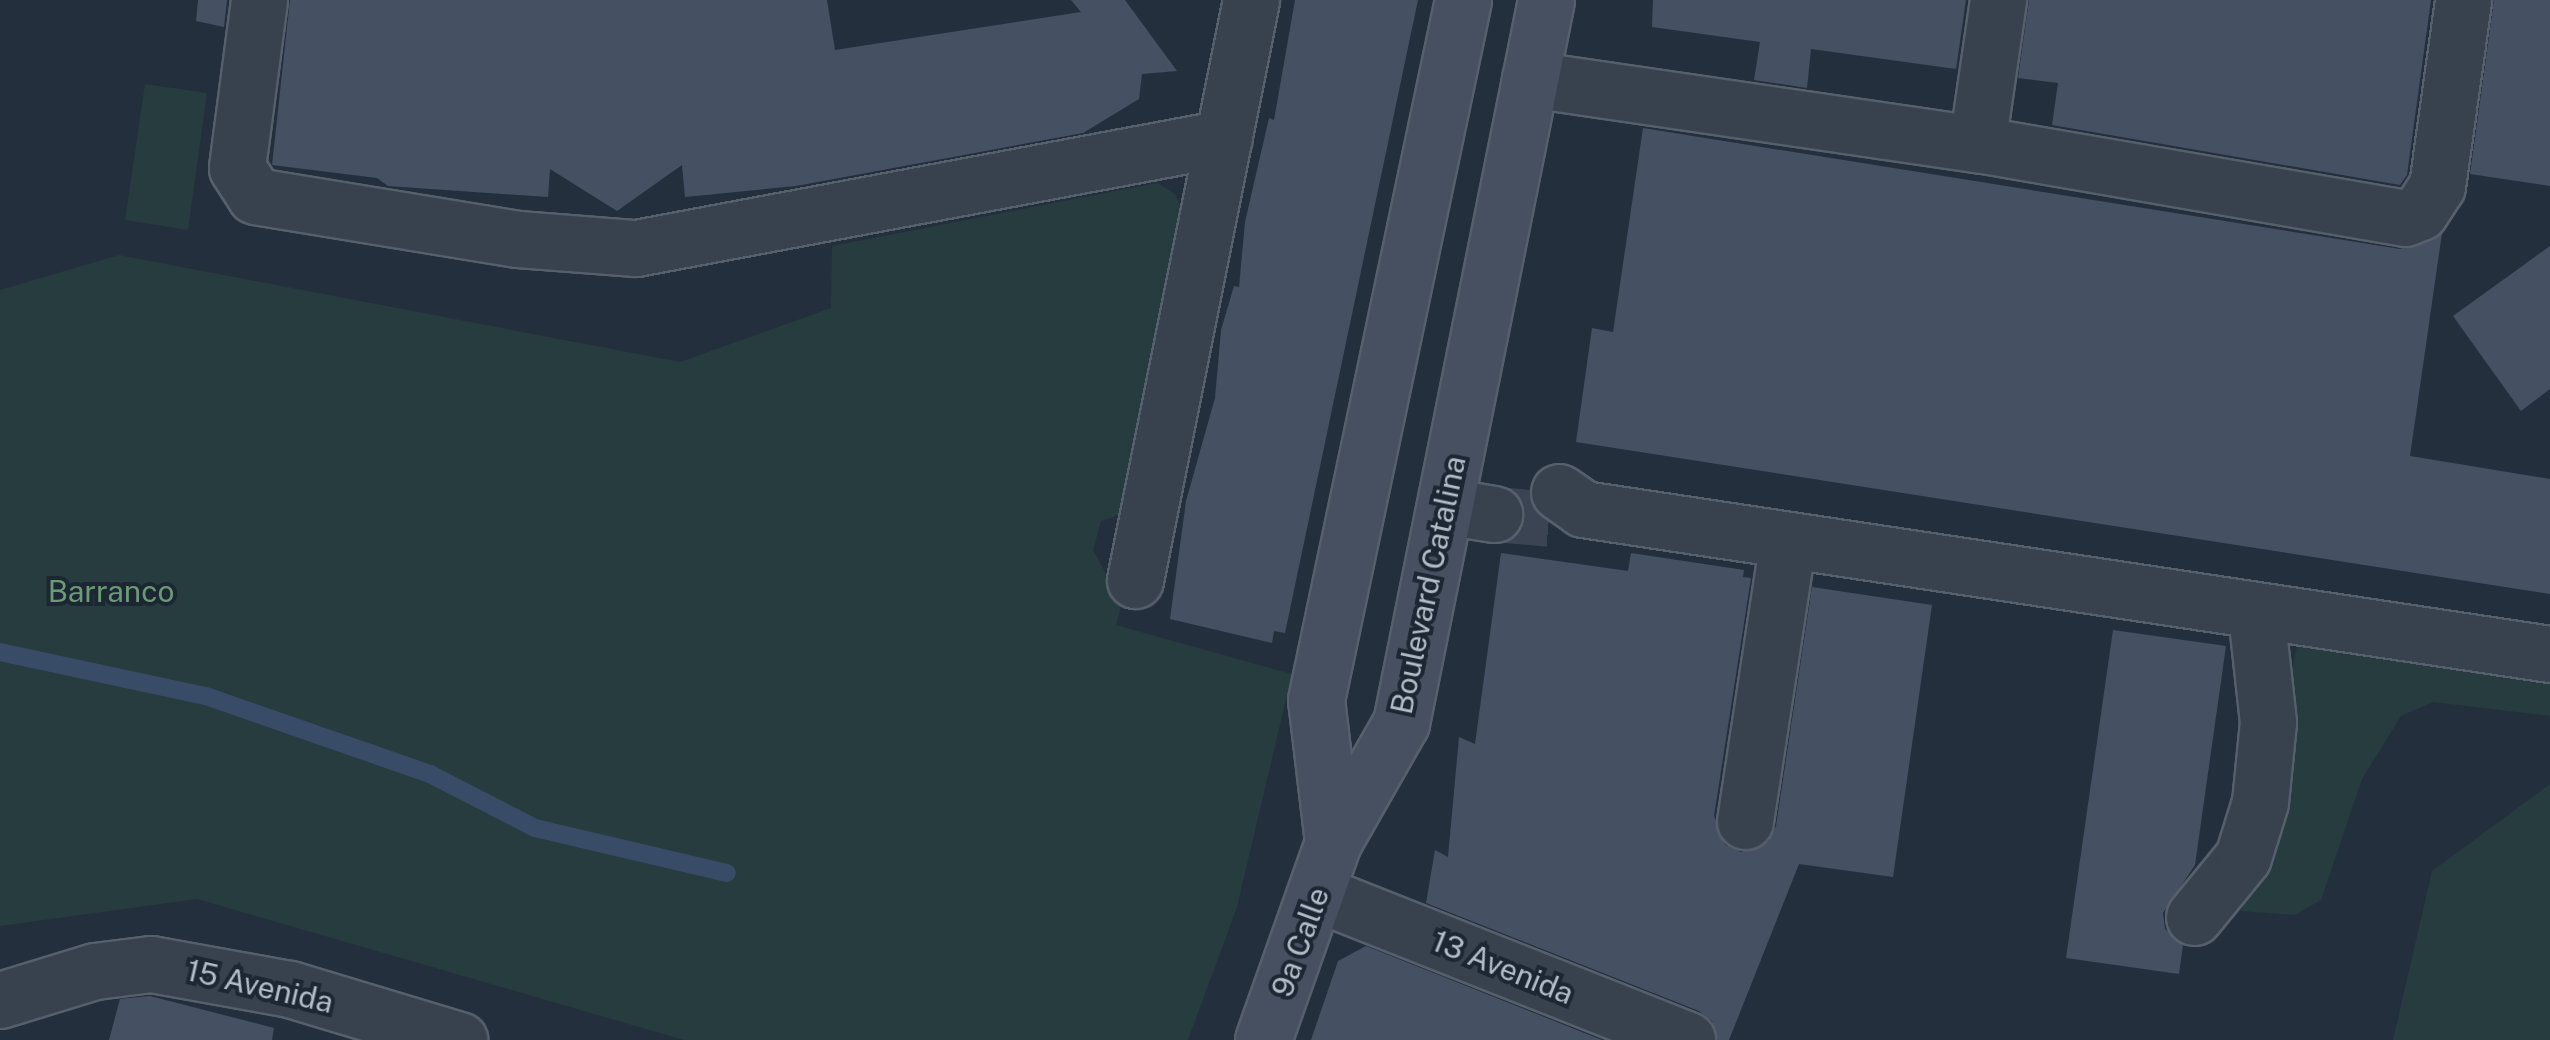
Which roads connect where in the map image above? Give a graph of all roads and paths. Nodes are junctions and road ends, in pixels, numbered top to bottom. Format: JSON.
{"nodes":[{"id":1,"x":259,"y":0,"type":"edge"},
{"id":2,"x":1251,"y":0,"type":"edge"},
{"id":3,"x":1463,"y":0,"type":"edge"},
{"id":4,"x":1546,"y":0,"type":"edge"},
{"id":5,"x":1998,"y":0,"type":"edge"},
{"id":6,"x":2463,"y":0,"type":"edge"},
{"id":7,"x":1530,"y":79,"type":"junction"},
{"id":8,"x":1224,"y":138,"type":"junction"},
{"id":9,"x":1976,"y":144,"type":"junction"},
{"id":10,"x":1565,"y":506,"type":"tunnel mouth"},
{"id":11,"x":1788,"y":540,"type":"junction"},
{"id":12,"x":1135,"y":580,"type":"dead end"},
{"id":13,"x":2256,"y":614,"type":"junction"},
{"id":14,"x":2550,"y":654,"type":"edge"},
{"id":15,"x":1745,"y":821,"type":"dead end"},
{"id":16,"x":1326,"y":868,"type":"junction"},
{"id":17,"x":2194,"y":917,"type":"dead end"},
{"id":18,"x":0,"y":1000,"type":"edge"},
{"id":19,"x":1684,"y":1039,"type":"edge"},
{"id":20,"x":459,"y":1040,"type":"edge"},
{"id":21,"x":1264,"y":1040,"type":"edge"}],
"edges":[{"from":1,"to":8,"type":"street"},
{"from":2,"to":8,"type":"street"},
{"from":3,"to":16,"type":"street"},
{"from":4,"to":7,"type":"street","name":"Boulevard Catalina"},
{"from":5,"to":9,"type":"street"},
{"from":6,"to":9,"type":"street"},
{"from":7,"to":9,"type":"street"},
{"from":7,"to":16,"type":"street","name":"Boulevard Catalina"},
{"from":8,"to":12,"type":"street"},
{"from":10,"to":11,"type":"street"},
{"from":11,"to":13,"type":"street"},
{"from":11,"to":15,"type":"street"},
{"from":13,"to":14,"type":"street"},
{"from":13,"to":17,"type":"street"},
{"from":16,"to":19,"type":"street","name":"13 Avenida"},
{"from":16,"to":21,"type":"street","name":"9a Calle"},
{"from":18,"to":20,"type":"street","name":"15 Avenida"}]}
